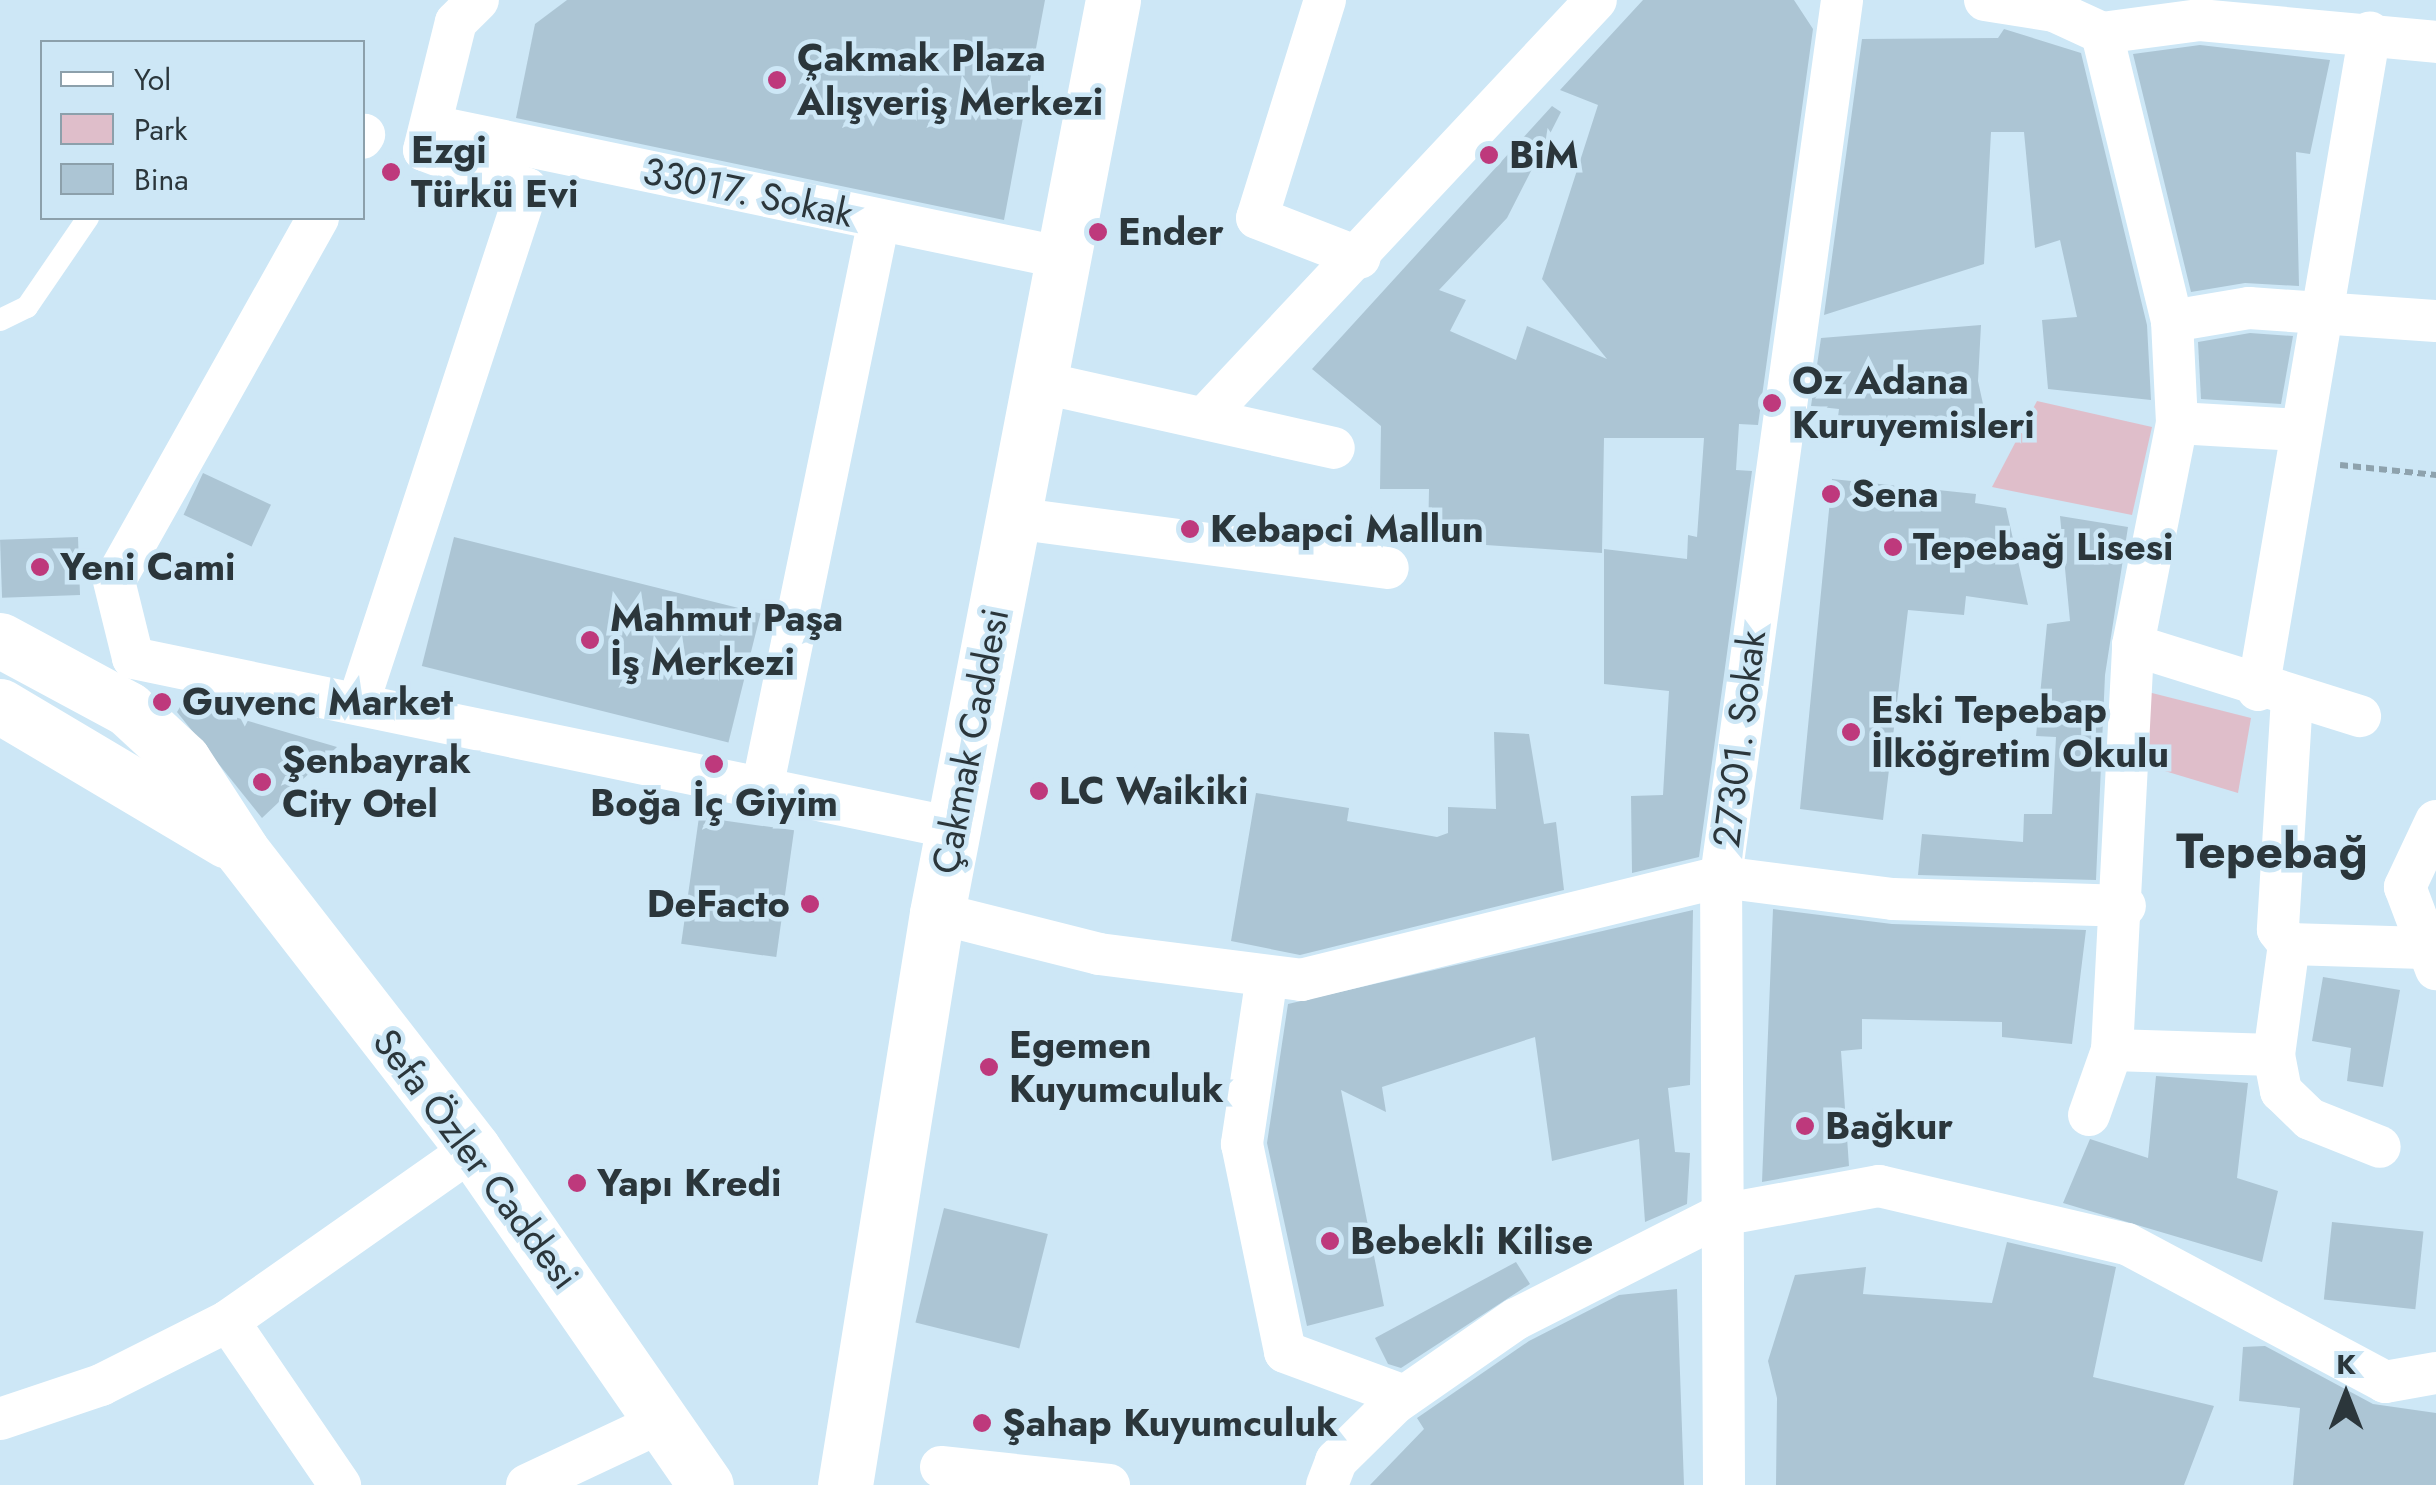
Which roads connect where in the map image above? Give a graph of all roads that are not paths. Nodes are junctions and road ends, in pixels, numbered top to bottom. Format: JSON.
{"nodes":[{"id":1,"x":478,"y":0,"type":"edge"},
{"id":2,"x":1113,"y":0,"type":"edge"},
{"id":3,"x":1325,"y":0,"type":"edge"},
{"id":4,"x":1596,"y":0,"type":"edge"},
{"id":5,"x":1842,"y":0,"type":"edge"},
{"id":6,"x":1985,"y":0,"type":"edge"},
{"id":7,"x":2053,"y":6,"type":"edge"},
{"id":8,"x":2370,"y":32,"type":"junction"},
{"id":9,"x":2102,"y":33,"type":"junction"},
{"id":10,"x":2436,"y":42,"type":"edge"},
{"id":11,"x":432,"y":126,"type":"junction"},
{"id":12,"x":87,"y":220,"type":"edge"},
{"id":13,"x":317,"y":220,"type":"edge"},
{"id":14,"x":880,"y":220,"type":"junction"},
{"id":15,"x":1064,"y":258,"type":"junction"},
{"id":16,"x":1360,"y":258,"type":"junction"},
{"id":17,"x":2326,"y":315,"type":"junction"},
{"id":18,"x":0,"y":320,"type":"edge"},
{"id":19,"x":2172,"y":321,"type":"junction"},
{"id":20,"x":2436,"y":321,"type":"edge"},
{"id":21,"x":1039,"y":382,"type":"junction"},
{"id":22,"x":1206,"y":416,"type":"junction"},
{"id":23,"x":2177,"y":423,"type":"junction"},
{"id":24,"x":2297,"y":445,"type":"junction"},
{"id":25,"x":1334,"y":448,"type":"dead end"},
{"id":26,"x":1014,"y":518,"type":"junction"},
{"id":27,"x":1388,"y":568,"type":"dead end"},
{"id":28,"x":0,"y":640,"type":"edge"},
{"id":29,"x":2132,"y":646,"type":"junction"},
{"id":30,"x":2275,"y":694,"type":"junction"},
{"id":31,"x":358,"y":704,"type":"junction"},
{"id":32,"x":0,"y":706,"type":"edge"},
{"id":33,"x":2360,"y":716,"type":"dead end"},
{"id":34,"x":763,"y":784,"type":"junction"},
{"id":35,"x":2436,"y":821,"type":"edge"},
{"id":36,"x":953,"y":828,"type":"junction"},
{"id":37,"x":242,"y":851,"type":"junction"},
{"id":38,"x":1721,"y":876,"type":"junction"},
{"id":39,"x":2125,"y":906,"type":"junction"},
{"id":40,"x":937,"y":912,"type":"junction"},
{"id":41,"x":2427,"y":937,"type":"edge"},
{"id":42,"x":2289,"y":944,"type":"junction"},
{"id":43,"x":1267,"y":976,"type":"junction"},
{"id":44,"x":2112,"y":1050,"type":"junction"},
{"id":45,"x":2274,"y":1054,"type":"junction"},
{"id":46,"x":2090,"y":1115,"type":"dead end"},
{"id":47,"x":2380,"y":1147,"type":"dead end"},
{"id":48,"x":473,"y":1149,"type":"junction"},
{"id":49,"x":1720,"y":1215,"type":"junction"},
{"id":50,"x":228,"y":1321,"type":"junction"},
{"id":51,"x":2436,"y":1373,"type":"edge"},
{"id":52,"x":1404,"y":1396,"type":"junction"},
{"id":53,"x":0,"y":1418,"type":"edge"},
{"id":54,"x":666,"y":1420,"type":"junction"},
{"id":55,"x":941,"y":1468,"type":"dead end"},
{"id":56,"x":703,"y":1480,"type":"edge"},
{"id":57,"x":340,"y":1485,"type":"edge"},
{"id":58,"x":528,"y":1485,"type":"edge"},
{"id":59,"x":845,"y":1485,"type":"edge"},
{"id":60,"x":1109,"y":1485,"type":"edge"},
{"id":61,"x":1328,"y":1485,"type":"edge"},
{"id":62,"x":1724,"y":1485,"type":"edge"}],
"edges":[{"from":1,"to":11,"type":"street"},
{"from":2,"to":15,"type":"main road","name":"Çakmak Caddesi"},
{"from":3,"to":16,"type":"street"},
{"from":4,"to":16,"type":"street"},
{"from":5,"to":38,"type":"street","name":"27301. Sokak"},
{"from":6,"to":7,"type":"street"},
{"from":7,"to":9,"type":"street"},
{"from":8,"to":9,"type":"street"},
{"from":8,"to":10,"type":"street"},
{"from":8,"to":17,"type":"street"},
{"from":9,"to":19,"type":"street"},
{"from":11,"to":14,"type":"street","name":"33017. Sokak"},
{"from":11,"to":31,"type":"street"},
{"from":12,"to":18,"type":"lane"},
{"from":13,"to":31,"type":"street"},
{"from":14,"to":15,"type":"street","name":"33017. Sokak"},
{"from":14,"to":34,"type":"street"},
{"from":15,"to":21,"type":"main road","name":"Çakmak Caddesi"},
{"from":16,"to":22,"type":"street"},
{"from":17,"to":19,"type":"street"},
{"from":17,"to":20,"type":"street"},
{"from":17,"to":24,"type":"street"},
{"from":19,"to":23,"type":"street"},
{"from":21,"to":22,"type":"street"},
{"from":21,"to":26,"type":"main road","name":"Çakmak Caddesi"},
{"from":22,"to":25,"type":"street"},
{"from":23,"to":24,"type":"street"},
{"from":23,"to":29,"type":"street"},
{"from":24,"to":30,"type":"street"},
{"from":26,"to":27,"type":"street"},
{"from":26,"to":36,"type":"main road","name":"Çakmak Caddesi"},
{"from":28,"to":37,"type":"main road","name":"Sefa Özler Caddesi"},
{"from":29,"to":30,"type":"street"},
{"from":29,"to":39,"type":"street"},
{"from":30,"to":33,"type":"street"},
{"from":30,"to":42,"type":"street"},
{"from":31,"to":34,"type":"street"},
{"from":32,"to":37,"type":"main road","name":"Sefa Özler Caddesi"},
{"from":34,"to":36,"type":"street"},
{"from":35,"to":41,"type":"street"},
{"from":36,"to":40,"type":"main road","name":"Çakmak Caddesi"},
{"from":37,"to":48,"type":"main road","name":"Sefa Özler Caddesi"},
{"from":38,"to":39,"type":"street"},
{"from":38,"to":43,"type":"street"},
{"from":38,"to":49,"type":"street","name":"27301. Sokak"},
{"from":39,"to":44,"type":"street"},
{"from":40,"to":43,"type":"street"},
{"from":40,"to":59,"type":"main road","name":"Çakmak Caddesi"},
{"from":41,"to":42,"type":"street"},
{"from":42,"to":45,"type":"street"},
{"from":43,"to":52,"type":"street"},
{"from":44,"to":45,"type":"street"},
{"from":44,"to":46,"type":"street"},
{"from":45,"to":47,"type":"street"},
{"from":48,"to":50,"type":"street"},
{"from":48,"to":54,"type":"main road","name":"Sefa Özler Caddesi"},
{"from":49,"to":51,"type":"street"},
{"from":49,"to":52,"type":"street"},
{"from":49,"to":62,"type":"street","name":"27301. Sokak"},
{"from":50,"to":53,"type":"street"},
{"from":50,"to":57,"type":"street"},
{"from":52,"to":61,"type":"street"},
{"from":54,"to":56,"type":"main road","name":"Sefa Özler Caddesi"},
{"from":54,"to":58,"type":"street"},
{"from":55,"to":60,"type":"street"}]}
